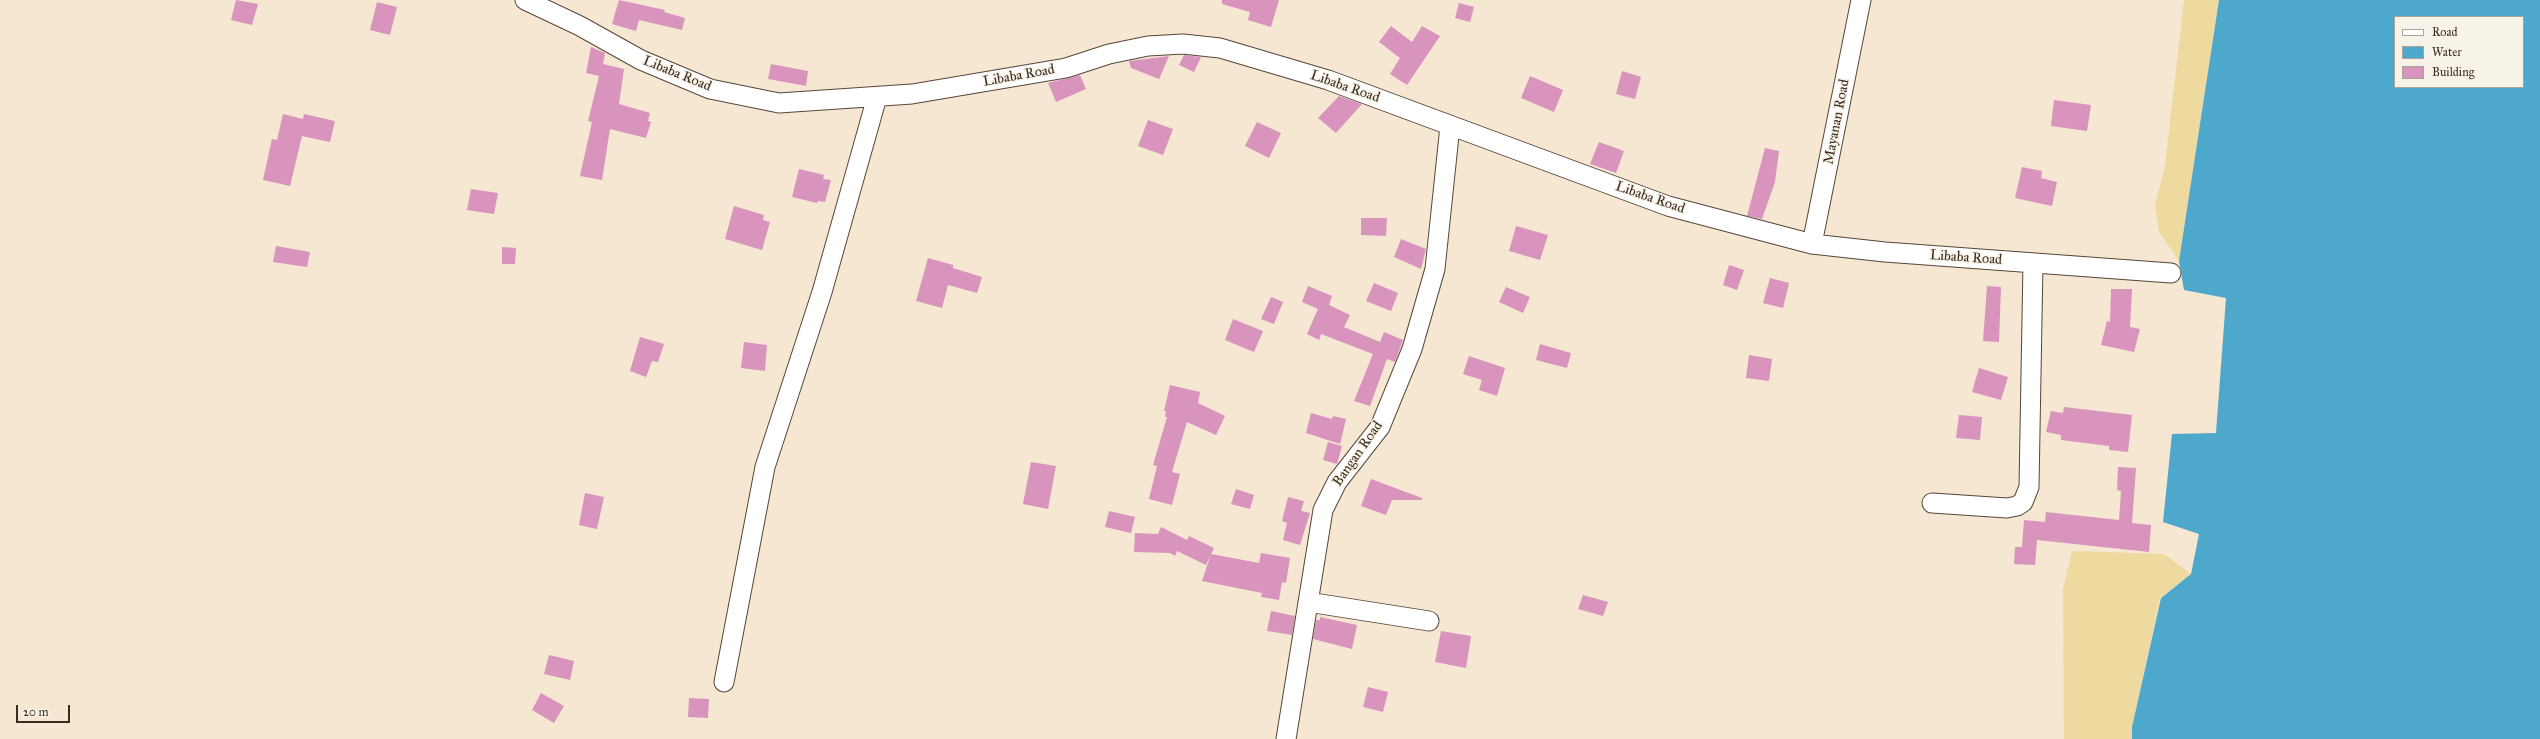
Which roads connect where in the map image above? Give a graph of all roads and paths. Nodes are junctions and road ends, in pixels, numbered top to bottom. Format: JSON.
{"nodes":[{"id":1,"x":525,"y":0,"type":"edge"},
{"id":2,"x":1861,"y":0,"type":"edge"},
{"id":3,"x":877,"y":97,"type":"junction"},
{"id":4,"x":1450,"y":126,"type":"junction"},
{"id":5,"x":1812,"y":244,"type":"junction"},
{"id":6,"x":2033,"y":263,"type":"junction"},
{"id":7,"x":2171,"y":273,"type":"dead end"},
{"id":8,"x":1932,"y":503,"type":"dead end"},
{"id":9,"x":1308,"y":602,"type":"junction"},
{"id":10,"x":1429,"y":621,"type":"dead end"},
{"id":11,"x":724,"y":682,"type":"dead end"},
{"id":12,"x":1286,"y":739,"type":"edge"}],
"edges":[{"from":1,"to":3,"type":"street","name":"Libaba Road"},
{"from":2,"to":5,"type":"street","name":"Mayanan Road"},
{"from":3,"to":4,"type":"street","name":"Libaba Road"},
{"from":3,"to":11,"type":"street"},
{"from":4,"to":5,"type":"street","name":"Libaba Road"},
{"from":4,"to":9,"type":"street","name":"Bangan Road"},
{"from":5,"to":6,"type":"street","name":"Libaba Road"},
{"from":6,"to":7,"type":"street","name":"Libaba Road"},
{"from":6,"to":8,"type":"street"},
{"from":9,"to":10,"type":"street"},
{"from":9,"to":12,"type":"street","name":"Bangan Road"}]}
